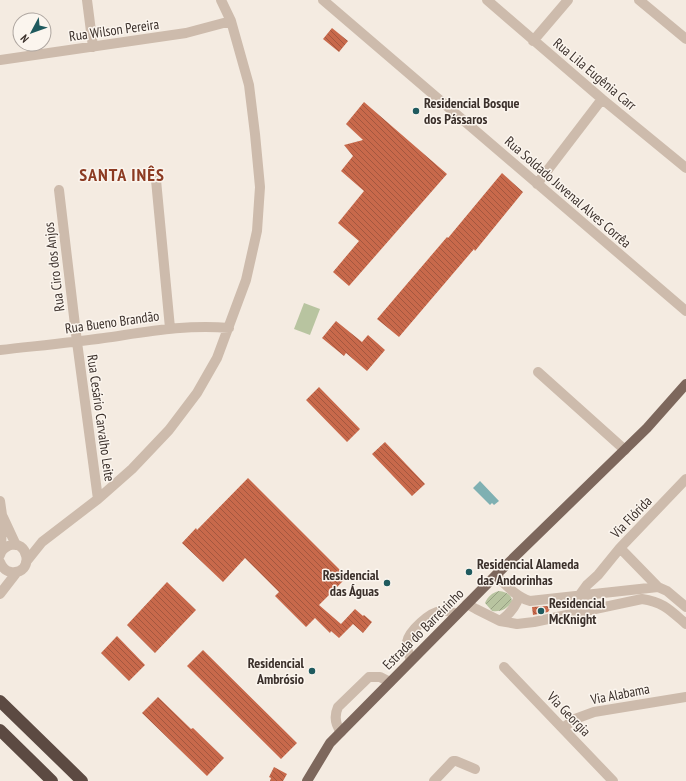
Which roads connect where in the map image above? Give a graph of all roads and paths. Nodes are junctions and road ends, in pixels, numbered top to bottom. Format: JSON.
{"nodes":[{"id":1,"x":87,"y":0,"type":"edge"},
{"id":2,"x":221,"y":0,"type":"edge"},
{"id":3,"x":323,"y":0,"type":"edge"},
{"id":4,"x":487,"y":0,"type":"edge"},
{"id":5,"x":568,"y":0,"type":"edge"},
{"id":6,"x":639,"y":0,"type":"edge"},
{"id":7,"x":231,"y":21,"type":"junction"},
{"id":8,"x":686,"y":39,"type":"edge"},
{"id":9,"x":533,"y":41,"type":"junction"},
{"id":10,"x":93,"y":47,"type":"junction"},
{"id":11,"x":0,"y":60,"type":"edge"},
{"id":12,"x":602,"y":99,"type":"junction"},
{"id":13,"x":686,"y":168,"type":"edge"},
{"id":14,"x":156,"y":180,"type":"dead end"},
{"id":15,"x":537,"y":184,"type":"junction"},
{"id":16,"x":59,"y":190,"type":"dead end"},
{"id":17,"x":686,"y":311,"type":"edge"},
{"id":18,"x":170,"y":328,"type":"junction"},
{"id":19,"x":229,"y":328,"type":"junction"},
{"id":20,"x":77,"y":342,"type":"junction"},
{"id":21,"x":0,"y":350,"type":"edge"},
{"id":22,"x":538,"y":372,"type":"dead end"},
{"id":23,"x":686,"y":384,"type":"edge"},
{"id":24,"x":625,"y":450,"type":"junction"},
{"id":25,"x":686,"y":479,"type":"edge"},
{"id":26,"x":98,"y":499,"type":"junction"},
{"id":27,"x":0,"y":501,"type":"edge"},
{"id":28,"x":2,"y":515,"type":"junction"},
{"id":29,"x":42,"y":542,"type":"junction"},
{"id":30,"x":18,"y":546,"type":"junction"},
{"id":31,"x":620,"y":548,"type":"junction"},
{"id":32,"x":0,"y":560,"type":"edge"},
{"id":33,"x":26,"y":562,"type":"junction"},
{"id":34,"x":17,"y":572,"type":"junction"},
{"id":35,"x":496,"y":575,"type":"junction"},
{"id":36,"x":598,"y":575,"type":"junction"},
{"id":37,"x":658,"y":587,"type":"junction"},
{"id":38,"x":0,"y":594,"type":"edge"},
{"id":39,"x":598,"y":594,"type":"junction"},
{"id":40,"x":519,"y":596,"type":"junction"},
{"id":41,"x":579,"y":596,"type":"junction"},
{"id":42,"x":467,"y":604,"type":"junction"},
{"id":43,"x":600,"y":608,"type":"junction"},
{"id":44,"x":686,"y":608,"type":"edge"},
{"id":45,"x":578,"y":612,"type":"junction"},
{"id":46,"x":456,"y":614,"type":"junction"},
{"id":47,"x":500,"y":621,"type":"junction"},
{"id":48,"x":686,"y":624,"type":"edge"},
{"id":49,"x":411,"y":660,"type":"junction"},
{"id":50,"x":504,"y":667,"type":"dead end"},
{"id":51,"x":390,"y":682,"type":"junction"},
{"id":52,"x":686,"y":697,"type":"edge"},
{"id":53,"x":0,"y":702,"type":"edge"},
{"id":54,"x":563,"y":728,"type":"junction"},
{"id":55,"x":0,"y":730,"type":"edge"},
{"id":56,"x":341,"y":732,"type":"junction"},
{"id":57,"x":475,"y":769,"type":"dead end"},
{"id":58,"x":52,"y":781,"type":"edge"},
{"id":59,"x":82,"y":781,"type":"edge"},
{"id":60,"x":307,"y":781,"type":"edge"},
{"id":61,"x":434,"y":781,"type":"edge"},
{"id":62,"x":613,"y":781,"type":"edge"}],
"edges":[{"from":1,"to":10,"type":"street"},
{"from":2,"to":7,"type":"street"},
{"from":3,"to":15,"type":"street","name":"Rua Soldado Juvenal Alves Corrêa"},
{"from":4,"to":9,"type":"street","name":"Rua Lila Eugênia Carr"},
{"from":5,"to":9,"type":"street"},
{"from":6,"to":8,"type":"street"},
{"from":7,"to":10,"type":"street","name":"Rua Wilson Pereira"},
{"from":7,"to":19,"type":"street"},
{"from":9,"to":12,"type":"street","name":"Rua Lila Eugênia Carr"},
{"from":10,"to":11,"type":"street","name":"Rua Wilson Pereira"},
{"from":12,"to":13,"type":"street","name":"Rua Lila Eugênia Carr"},
{"from":12,"to":15,"type":"street"},
{"from":14,"to":18,"type":"street"},
{"from":15,"to":17,"type":"street","name":"Rua Soldado Juvenal Alves Corrêa"},
{"from":16,"to":20,"type":"street","name":"Rua Ciro dos Anjos"},
{"from":18,"to":19,"type":"street","name":"Rua Bueno Brandão"},
{"from":18,"to":20,"type":"street","name":"Rua Bueno Brandão"},
{"from":19,"to":26,"type":"street"},
{"from":20,"to":21,"type":"street","name":"Rua Bueno Brandão"},
{"from":20,"to":26,"type":"street","name":"Rua Cesário Carvalho Leite"},
{"from":22,"to":24,"type":"street"},
{"from":23,"to":24,"type":"main road","name":"Estrada do Barreirinho"},
{"from":24,"to":35,"type":"main road","name":"Estrada do Barreirinho"},
{"from":25,"to":31,"type":"street","name":"Via Flórida"},
{"from":26,"to":29,"type":"street"},
{"from":27,"to":28,"type":"street"},
{"from":28,"to":30,"type":"street"},
{"from":28,"to":32,"type":"street"},
{"from":29,"to":30,"type":"street"},
{"from":29,"to":33,"type":"street"},
{"from":30,"to":32,"type":"street"},
{"from":30,"to":33,"type":"street"},
{"from":31,"to":36,"type":"street","name":"Via Flórida"},
{"from":31,"to":37,"type":"street"},
{"from":32,"to":34,"type":"street"},
{"from":33,"to":34,"type":"street"},
{"from":34,"to":38,"type":"street"},
{"from":35,"to":40,"type":"street"},
{"from":35,"to":42,"type":"main road","name":"Estrada do Barreirinho"},
{"from":36,"to":39,"type":"street"},
{"from":36,"to":41,"type":"street","name":"Via Flórida"},
{"from":37,"to":39,"type":"street"},
{"from":37,"to":44,"type":"street"},
{"from":39,"to":41,"type":"street"},
{"from":39,"to":43,"type":"street"},
{"from":40,"to":41,"type":"street"},
{"from":40,"to":47,"type":"street"},
{"from":41,"to":45,"type":"street"},
{"from":42,"to":46,"type":"main road","name":"Estrada do Barreirinho"},
{"from":42,"to":47,"type":"street"},
{"from":43,"to":45,"type":"street"},
{"from":43,"to":48,"type":"street"},
{"from":45,"to":47,"type":"street"},
{"from":46,"to":49,"type":"main road","name":"Estrada do Barreirinho"},
{"from":46,"to":49,"type":"street"},
{"from":49,"to":51,"type":"main road","name":"Estrada do Barreirinho"},
{"from":50,"to":54,"type":"street","name":"Via Georgia"},
{"from":51,"to":56,"type":"main road","name":"Estrada do Barreirinho"},
{"from":51,"to":56,"type":"street"},
{"from":52,"to":54,"type":"street","name":"Via Alabama"},
{"from":53,"to":59,"type":"highway"},
{"from":54,"to":62,"type":"street","name":"Via Georgia"},
{"from":55,"to":58,"type":"highway"},
{"from":56,"to":60,"type":"main road","name":"Estrada do Barreirinho"},
{"from":57,"to":61,"type":"street"}]}
